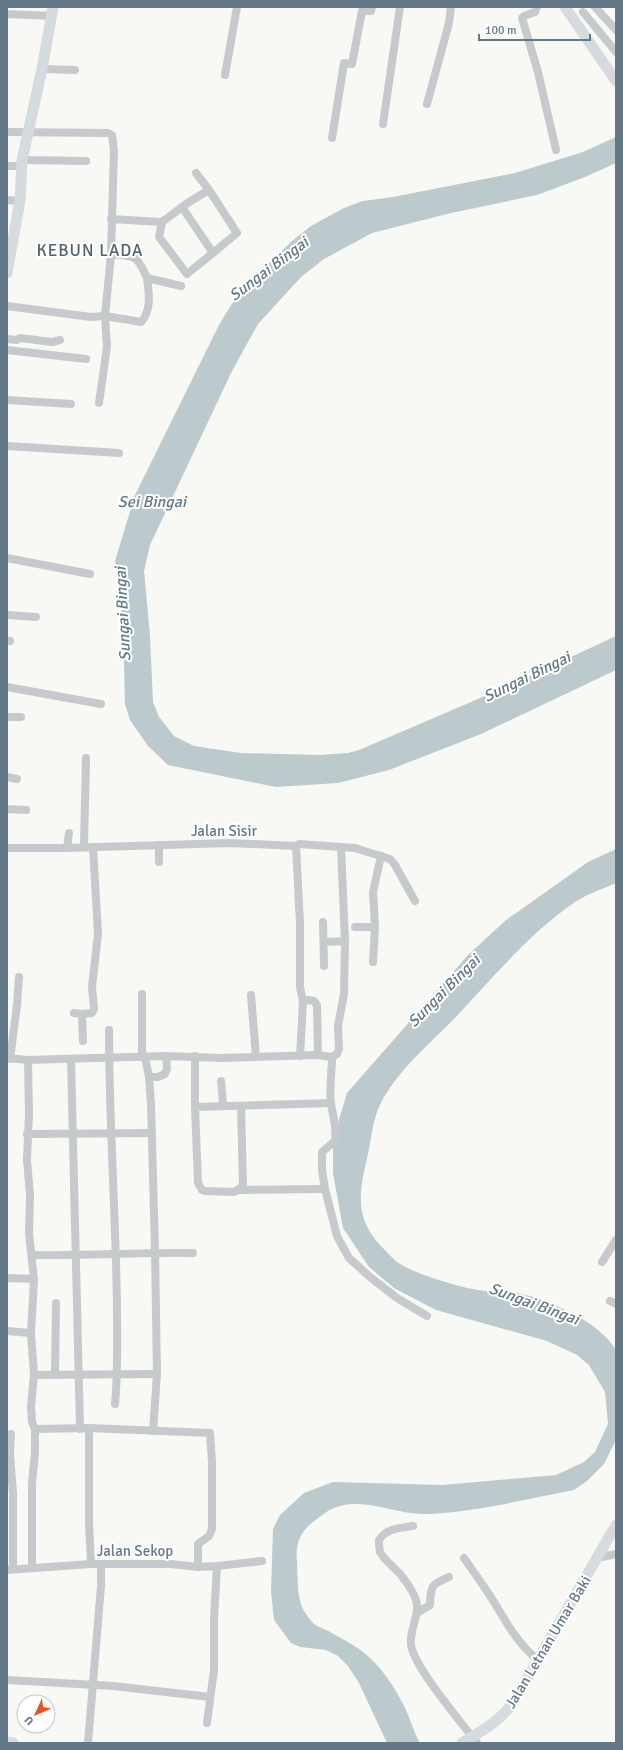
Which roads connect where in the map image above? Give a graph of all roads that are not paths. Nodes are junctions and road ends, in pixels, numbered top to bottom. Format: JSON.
{"nodes":[{"id":1,"x":237,"y":7,"type":"edge"},
{"id":2,"x":372,"y":7,"type":"edge"},
{"id":3,"x":400,"y":7,"type":"edge"},
{"id":4,"x":451,"y":7,"type":"edge"},
{"id":5,"x":537,"y":7,"type":"edge"},
{"id":6,"x":565,"y":7,"type":"edge"},
{"id":7,"x":595,"y":7,"type":"edge"},
{"id":8,"x":53,"y":12,"type":"edge"},
{"id":9,"x":581,"y":12,"type":"edge"},
{"id":10,"x":7,"y":14,"type":"edge"},
{"id":11,"x":616,"y":30,"type":"edge"},
{"id":12,"x":616,"y":52,"type":"edge"},
{"id":13,"x":42,"y":69,"type":"junction"},
{"id":14,"x":75,"y":70,"type":"dead end"},
{"id":15,"x":225,"y":75,"type":"dead end"},
{"id":16,"x":616,"y":81,"type":"edge"},
{"id":17,"x":427,"y":104,"type":"dead end"},
{"id":18,"x":383,"y":124,"type":"dead end"},
{"id":19,"x":7,"y":132,"type":"edge"},
{"id":20,"x":27,"y":132,"type":"junction"},
{"id":21,"x":332,"y":138,"type":"dead end"},
{"id":22,"x":556,"y":150,"type":"dead end"},
{"id":23,"x":86,"y":161,"type":"dead end"},
{"id":24,"x":22,"y":163,"type":"junction"},
{"id":25,"x":7,"y":166,"type":"edge"},
{"id":26,"x":196,"y":173,"type":"dead end"},
{"id":27,"x":209,"y":190,"type":"junction"},
{"id":28,"x":7,"y":200,"type":"edge"},
{"id":29,"x":20,"y":201,"type":"junction"},
{"id":30,"x":182,"y":207,"type":"junction"},
{"id":31,"x":111,"y":219,"type":"junction"},
{"id":32,"x":162,"y":222,"type":"junction"},
{"id":33,"x":10,"y":242,"type":"edge"},
{"id":34,"x":213,"y":253,"type":"junction"},
{"id":35,"x":111,"y":254,"type":"junction"},
{"id":36,"x":7,"y":273,"type":"edge"},
{"id":37,"x":147,"y":278,"type":"junction"},
{"id":38,"x":181,"y":286,"type":"dead end"},
{"id":39,"x":7,"y":306,"type":"edge"},
{"id":40,"x":105,"y":316,"type":"junction"},
{"id":41,"x":7,"y":339,"type":"edge"},
{"id":42,"x":60,"y":340,"type":"dead end"},
{"id":43,"x":7,"y":350,"type":"edge"},
{"id":44,"x":86,"y":359,"type":"dead end"},
{"id":45,"x":7,"y":400,"type":"edge"},
{"id":46,"x":71,"y":404,"type":"dead end"},
{"id":47,"x":99,"y":404,"type":"dead end"},
{"id":48,"x":7,"y":446,"type":"edge"},
{"id":49,"x":119,"y":453,"type":"dead end"},
{"id":50,"x":7,"y":558,"type":"edge"},
{"id":51,"x":90,"y":574,"type":"dead end"},
{"id":52,"x":7,"y":615,"type":"edge"},
{"id":53,"x":36,"y":617,"type":"dead end"},
{"id":54,"x":7,"y":687,"type":"edge"},
{"id":55,"x":101,"y":704,"type":"dead end"},
{"id":56,"x":7,"y":717,"type":"edge"},
{"id":57,"x":21,"y":718,"type":"dead end"},
{"id":58,"x":86,"y":758,"type":"dead end"},
{"id":59,"x":7,"y":777,"type":"edge"},
{"id":60,"x":16,"y":779,"type":"dead end"},
{"id":61,"x":7,"y":809,"type":"edge"},
{"id":62,"x":26,"y":810,"type":"dead end"},
{"id":63,"x":69,"y":833,"type":"dead end"},
{"id":64,"x":159,"y":845,"type":"junction"},
{"id":65,"x":296,"y":846,"type":"junction"},
{"id":66,"x":84,"y":847,"type":"junction"},
{"id":67,"x":93,"y":847,"type":"junction"},
{"id":68,"x":7,"y":848,"type":"edge"},
{"id":69,"x":67,"y":848,"type":"junction"},
{"id":70,"x":341,"y":848,"type":"junction"},
{"id":71,"x":381,"y":856,"type":"junction"},
{"id":72,"x":159,"y":862,"type":"dead end"},
{"id":73,"x":415,"y":901,"type":"dead end"},
{"id":74,"x":323,"y":922,"type":"dead end"},
{"id":75,"x":355,"y":927,"type":"dead end"},
{"id":76,"x":375,"y":927,"type":"junction"},
{"id":77,"x":345,"y":941,"type":"junction"},
{"id":78,"x":325,"y":942,"type":"junction"},
{"id":79,"x":373,"y":962,"type":"dead end"},
{"id":80,"x":324,"y":966,"type":"dead end"},
{"id":81,"x":19,"y":978,"type":"dead end"},
{"id":82,"x":142,"y":994,"type":"dead end"},
{"id":83,"x":251,"y":994,"type":"dead end"},
{"id":84,"x":303,"y":1002,"type":"junction"},
{"id":85,"x":109,"y":1030,"type":"dead end"},
{"id":86,"x":83,"y":1041,"type":"dead end"},
{"id":87,"x":318,"y":1055,"type":"junction"},
{"id":88,"x":166,"y":1056,"type":"junction"},
{"id":89,"x":195,"y":1056,"type":"junction"},
{"id":90,"x":256,"y":1056,"type":"junction"},
{"id":91,"x":300,"y":1056,"type":"junction"},
{"id":92,"x":144,"y":1057,"type":"junction"},
{"id":93,"x":332,"y":1057,"type":"junction"},
{"id":94,"x":109,"y":1058,"type":"junction"},
{"id":95,"x":8,"y":1059,"type":"edge"},
{"id":96,"x":71,"y":1059,"type":"junction"},
{"id":97,"x":28,"y":1060,"type":"junction"},
{"id":98,"x":149,"y":1077,"type":"junction"},
{"id":99,"x":221,"y":1081,"type":"dead end"},
{"id":100,"x":331,"y":1103,"type":"junction"},
{"id":101,"x":223,"y":1105,"type":"junction"},
{"id":102,"x":241,"y":1106,"type":"junction"},
{"id":103,"x":195,"y":1107,"type":"junction"},
{"id":104,"x":152,"y":1133,"type":"junction"},
{"id":105,"x":27,"y":1134,"type":"junction"},
{"id":106,"x":73,"y":1134,"type":"junction"},
{"id":107,"x":111,"y":1134,"type":"junction"},
{"id":108,"x":325,"y":1189,"type":"junction"},
{"id":109,"x":238,"y":1190,"type":"junction"},
{"id":110,"x":616,"y":1240,"type":"edge"},
{"id":111,"x":155,"y":1252,"type":"junction"},
{"id":112,"x":193,"y":1253,"type":"dead end"},
{"id":113,"x":33,"y":1255,"type":"junction"},
{"id":114,"x":116,"y":1255,"type":"junction"},
{"id":115,"x":75,"y":1256,"type":"junction"},
{"id":116,"x":602,"y":1262,"type":"dead end"},
{"id":117,"x":7,"y":1278,"type":"edge"},
{"id":118,"x":34,"y":1279,"type":"junction"},
{"id":119,"x":56,"y":1303,"type":"dead end"},
{"id":120,"x":427,"y":1316,"type":"dead end"},
{"id":121,"x":7,"y":1331,"type":"edge"},
{"id":122,"x":31,"y":1333,"type":"junction"},
{"id":123,"x":55,"y":1374,"type":"junction"},
{"id":124,"x":79,"y":1374,"type":"junction"},
{"id":125,"x":118,"y":1374,"type":"junction"},
{"id":126,"x":157,"y":1374,"type":"junction"},
{"id":127,"x":34,"y":1375,"type":"junction"},
{"id":128,"x":115,"y":1404,"type":"dead end"},
{"id":129,"x":89,"y":1428,"type":"junction"},
{"id":130,"x":35,"y":1429,"type":"junction"},
{"id":131,"x":80,"y":1429,"type":"junction"},
{"id":132,"x":153,"y":1431,"type":"junction"},
{"id":133,"x":11,"y":1434,"type":"dead end"},
{"id":134,"x":616,"y":1525,"type":"edge"},
{"id":135,"x":413,"y":1526,"type":"dead end"},
{"id":136,"x":616,"y":1554,"type":"edge"},
{"id":137,"x":464,"y":1558,"type":"dead end"},
{"id":138,"x":597,"y":1558,"type":"junction"},
{"id":139,"x":262,"y":1561,"type":"dead end"},
{"id":140,"x":91,"y":1564,"type":"junction"},
{"id":141,"x":101,"y":1565,"type":"junction"},
{"id":142,"x":198,"y":1566,"type":"junction"},
{"id":143,"x":217,"y":1566,"type":"junction"},
{"id":144,"x":32,"y":1567,"type":"junction"},
{"id":145,"x":10,"y":1570,"type":"edge"},
{"id":146,"x":449,"y":1577,"type":"dead end"},
{"id":147,"x":417,"y":1613,"type":"junction"},
{"id":148,"x":538,"y":1661,"type":"junction"},
{"id":149,"x":8,"y":1680,"type":"dead end"},
{"id":150,"x":92,"y":1684,"type":"junction"},
{"id":151,"x":210,"y":1697,"type":"junction"},
{"id":152,"x":207,"y":1723,"type":"dead end"},
{"id":153,"x":474,"y":1740,"type":"edge"},
{"id":154,"x":7,"y":1742,"type":"edge"},
{"id":155,"x":13,"y":1743,"type":"edge"},
{"id":156,"x":88,"y":1743,"type":"edge"},
{"id":157,"x":462,"y":1743,"type":"edge"}],
"edges":[{"from":1,"to":15,"type":"street"},
{"from":2,"to":21,"type":"street"},
{"from":3,"to":18,"type":"street"},
{"from":4,"to":17,"type":"street"},
{"from":5,"to":22,"type":"street"},
{"from":6,"to":9,"type":"street"},
{"from":7,"to":11,"type":"street"},
{"from":8,"to":10,"type":"street"},
{"from":8,"to":13,"type":"street"},
{"from":9,"to":12,"type":"street"},
{"from":9,"to":16,"type":"street"},
{"from":13,"to":14,"type":"street"},
{"from":13,"to":20,"type":"street"},
{"from":19,"to":20,"type":"street"},
{"from":20,"to":24,"type":"street"},
{"from":20,"to":31,"type":"street"},
{"from":23,"to":24,"type":"street"},
{"from":24,"to":25,"type":"street"},
{"from":24,"to":29,"type":"street"},
{"from":26,"to":27,"type":"street"},
{"from":27,"to":30,"type":"street"},
{"from":27,"to":34,"type":"street"},
{"from":28,"to":29,"type":"street"},
{"from":29,"to":33,"type":"street"},
{"from":30,"to":32,"type":"street"},
{"from":30,"to":34,"type":"street"},
{"from":31,"to":32,"type":"street"},
{"from":31,"to":35,"type":"street"},
{"from":32,"to":34,"type":"street"},
{"from":33,"to":36,"type":"street"},
{"from":35,"to":37,"type":"street"},
{"from":35,"to":40,"type":"street"},
{"from":37,"to":38,"type":"street"},
{"from":37,"to":40,"type":"street"},
{"from":39,"to":40,"type":"street"},
{"from":40,"to":47,"type":"street"},
{"from":41,"to":42,"type":"street"},
{"from":43,"to":44,"type":"street"},
{"from":45,"to":46,"type":"street"},
{"from":48,"to":49,"type":"street"},
{"from":50,"to":51,"type":"street"},
{"from":52,"to":53,"type":"street"},
{"from":54,"to":55,"type":"street"},
{"from":56,"to":57,"type":"street"},
{"from":58,"to":66,"type":"street"},
{"from":59,"to":60,"type":"street"},
{"from":61,"to":62,"type":"street"},
{"from":63,"to":69,"type":"street"},
{"from":64,"to":65,"type":"street","name":"Jalan Sisir"},
{"from":64,"to":67,"type":"street","name":"Jalan Sisir"},
{"from":64,"to":72,"type":"street"},
{"from":65,"to":70,"type":"street","name":"Jalan Sisir"},
{"from":65,"to":84,"type":"street"},
{"from":66,"to":67,"type":"street","name":"Jalan Sisir"},
{"from":66,"to":69,"type":"street","name":"Jalan Sisir"},
{"from":67,"to":86,"type":"street"},
{"from":68,"to":69,"type":"street","name":"Jalan Sisir"},
{"from":70,"to":71,"type":"street","name":"Jalan Sisir"},
{"from":70,"to":77,"type":"street"},
{"from":71,"to":73,"type":"street","name":"Jalan Sisir"},
{"from":71,"to":76,"type":"street"},
{"from":74,"to":78,"type":"street"},
{"from":75,"to":76,"type":"street"},
{"from":76,"to":79,"type":"street"},
{"from":77,"to":78,"type":"street"},
{"from":77,"to":93,"type":"street"},
{"from":78,"to":80,"type":"street"},
{"from":81,"to":95,"type":"street"},
{"from":82,"to":92,"type":"street"},
{"from":83,"to":90,"type":"street"},
{"from":84,"to":87,"type":"street"},
{"from":84,"to":91,"type":"street"},
{"from":85,"to":94,"type":"street"},
{"from":87,"to":91,"type":"street"},
{"from":87,"to":93,"type":"street"},
{"from":88,"to":89,"type":"street"},
{"from":88,"to":92,"type":"street"},
{"from":88,"to":98,"type":"street"},
{"from":89,"to":90,"type":"street"},
{"from":89,"to":103,"type":"street"},
{"from":90,"to":91,"type":"street"},
{"from":92,"to":94,"type":"street"},
{"from":92,"to":98,"type":"street"},
{"from":93,"to":100,"type":"street"},
{"from":94,"to":96,"type":"street"},
{"from":94,"to":107,"type":"street"},
{"from":95,"to":97,"type":"street"},
{"from":96,"to":97,"type":"street"},
{"from":96,"to":106,"type":"street"},
{"from":97,"to":105,"type":"street"},
{"from":98,"to":104,"type":"street"},
{"from":99,"to":101,"type":"street"},
{"from":100,"to":102,"type":"street"},
{"from":100,"to":108,"type":"street"},
{"from":101,"to":102,"type":"street"},
{"from":101,"to":103,"type":"street"},
{"from":102,"to":109,"type":"street"},
{"from":103,"to":109,"type":"street"},
{"from":104,"to":107,"type":"street"},
{"from":104,"to":111,"type":"street"},
{"from":105,"to":106,"type":"street"},
{"from":105,"to":113,"type":"street"},
{"from":106,"to":107,"type":"street"},
{"from":106,"to":115,"type":"street"},
{"from":107,"to":114,"type":"street"},
{"from":108,"to":109,"type":"street"},
{"from":108,"to":120,"type":"street"},
{"from":110,"to":116,"type":"street"},
{"from":111,"to":112,"type":"street"},
{"from":111,"to":114,"type":"street"},
{"from":111,"to":126,"type":"street"},
{"from":113,"to":115,"type":"street"},
{"from":113,"to":118,"type":"street"},
{"from":114,"to":115,"type":"street"},
{"from":114,"to":125,"type":"street"},
{"from":115,"to":124,"type":"street"},
{"from":117,"to":118,"type":"street"},
{"from":118,"to":122,"type":"street"},
{"from":119,"to":123,"type":"street"},
{"from":121,"to":122,"type":"street"},
{"from":122,"to":127,"type":"street"},
{"from":123,"to":124,"type":"street"},
{"from":123,"to":127,"type":"street"},
{"from":124,"to":125,"type":"street"},
{"from":124,"to":131,"type":"street"},
{"from":125,"to":126,"type":"street"},
{"from":125,"to":128,"type":"street"},
{"from":126,"to":132,"type":"street"},
{"from":127,"to":130,"type":"street"},
{"from":129,"to":131,"type":"street"},
{"from":129,"to":132,"type":"street"},
{"from":129,"to":140,"type":"street"},
{"from":130,"to":131,"type":"street"},
{"from":130,"to":144,"type":"street"},
{"from":132,"to":142,"type":"street"},
{"from":133,"to":145,"type":"street"},
{"from":134,"to":138,"type":"street","name":"Jalan Letnan Umar Baki"},
{"from":135,"to":147,"type":"street"},
{"from":136,"to":138,"type":"street"},
{"from":137,"to":148,"type":"street"},
{"from":138,"to":148,"type":"street","name":"Jalan Letnan Umar Baki"},
{"from":139,"to":143,"type":"street","name":"Jalan Sekop"},
{"from":140,"to":141,"type":"street","name":"Jalan Sekop"},
{"from":140,"to":144,"type":"street","name":"Jalan Sekop"},
{"from":141,"to":142,"type":"street","name":"Jalan Sekop"},
{"from":141,"to":150,"type":"street"},
{"from":142,"to":143,"type":"street","name":"Jalan Sekop"},
{"from":143,"to":151,"type":"street"},
{"from":144,"to":145,"type":"street","name":"Jalan Sekop"},
{"from":146,"to":147,"type":"street"},
{"from":147,"to":153,"type":"street"},
{"from":148,"to":153,"type":"street","name":"Jalan Letnan Umar Baki"},
{"from":149,"to":150,"type":"street"},
{"from":150,"to":151,"type":"street"},
{"from":150,"to":156,"type":"street"},
{"from":151,"to":152,"type":"street"},
{"from":153,"to":157,"type":"street","name":"Jalan Letnan Umar Baki"},
{"from":154,"to":155,"type":"street"}]}
